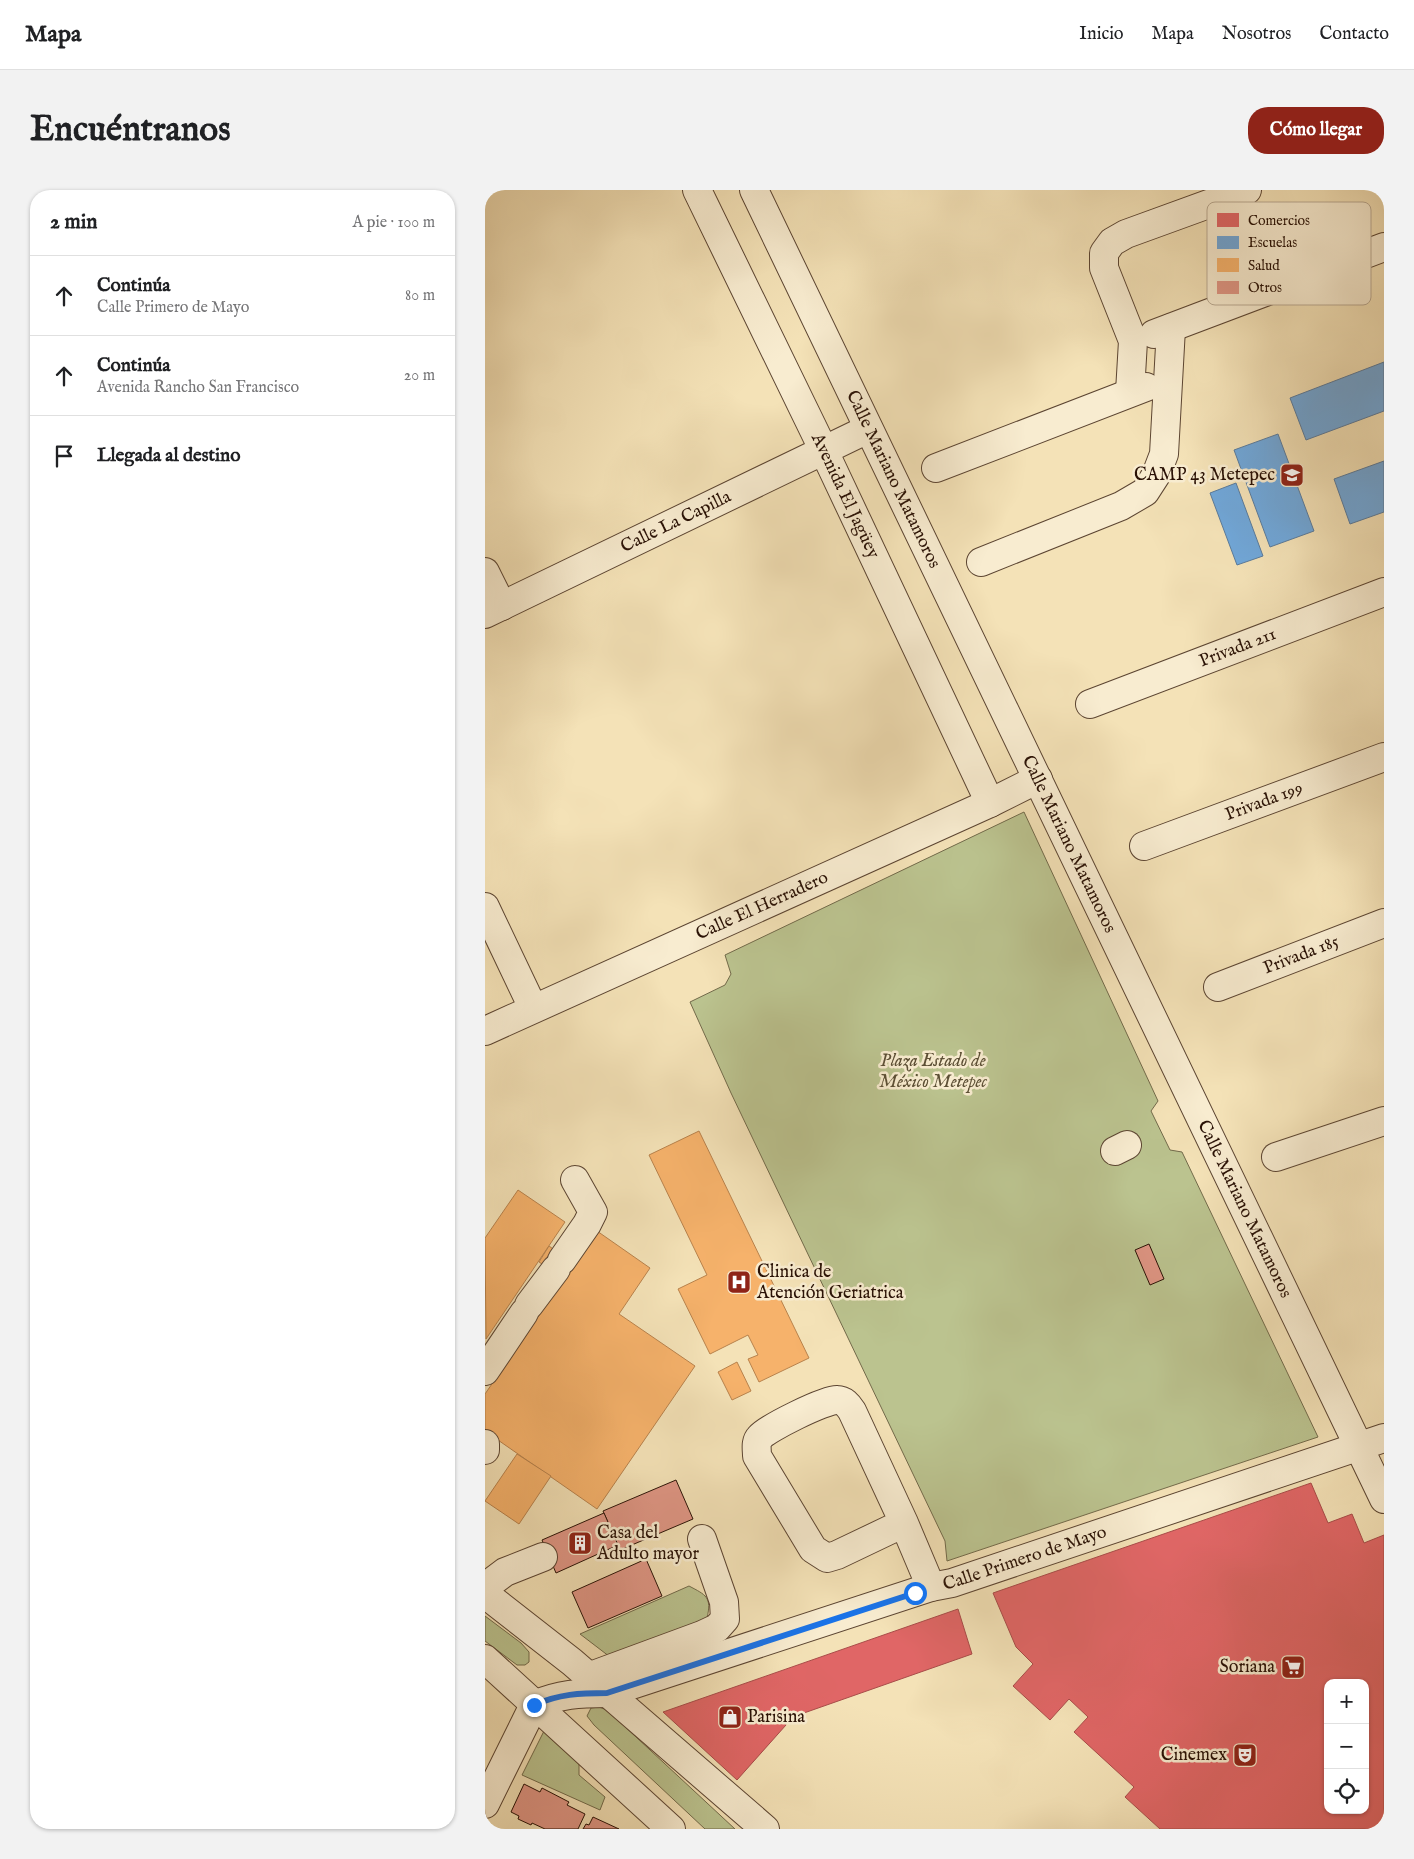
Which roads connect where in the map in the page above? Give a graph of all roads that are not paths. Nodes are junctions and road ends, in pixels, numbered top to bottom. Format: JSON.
{"nodes":[{"id":1,"x":697,"y":190,"type":"edge"},
{"id":2,"x":754,"y":190,"type":"edge"},
{"id":3,"x":1247,"y":190,"type":"edge"},
{"id":4,"x":1214,"y":202,"type":"edge"},
{"id":5,"x":1207,"y":205,"type":"edge"},
{"id":6,"x":1384,"y":248,"type":"edge"},
{"id":7,"x":1371,"y":253,"type":"edge"},
{"id":8,"x":1232,"y":305,"type":"edge"},
{"id":9,"x":1171,"y":328,"type":"junction"},
{"id":10,"x":1133,"y":341,"type":"junction"},
{"id":11,"x":1167,"y":380,"type":"junction"},
{"id":12,"x":1130,"y":392,"type":"junction"},
{"id":13,"x":868,"y":429,"type":"junction"},
{"id":14,"x":824,"y":451,"type":"junction"},
{"id":15,"x":935,"y":468,"type":"dead end"},
{"id":16,"x":981,"y":562,"type":"dead end"},
{"id":17,"x":485,"y":572,"type":"edge"},
{"id":18,"x":1384,"y":592,"type":"edge"},
{"id":19,"x":494,"y":610,"type":"edge"},
{"id":20,"x":1090,"y":704,"type":"dead end"},
{"id":21,"x":1384,"y":756,"type":"edge"},
{"id":22,"x":1038,"y":779,"type":"junction"},
{"id":23,"x":990,"y":803,"type":"junction"},
{"id":24,"x":1143,"y":846,"type":"dead end"},
{"id":25,"x":485,"y":907,"type":"edge"},
{"id":26,"x":1384,"y":923,"type":"edge"},
{"id":27,"x":1218,"y":987,"type":"dead end"},
{"id":28,"x":533,"y":1008,"type":"junction"},
{"id":29,"x":485,"y":1031,"type":"edge"},
{"id":30,"x":1384,"y":1121,"type":"edge"},
{"id":31,"x":1276,"y":1157,"type":"dead end"},
{"id":32,"x":575,"y":1180,"type":"dead end"},
{"id":33,"x":485,"y":1371,"type":"edge"},
{"id":34,"x":1384,"y":1438,"type":"edge"},
{"id":35,"x":485,"y":1444,"type":"edge"},
{"id":36,"x":1359,"y":1447,"type":"junction"},
{"id":37,"x":485,"y":1450,"type":"edge"},
{"id":38,"x":1384,"y":1499,"type":"edge"},
{"id":39,"x":897,"y":1526,"type":"junction"},
{"id":40,"x":702,"y":1539,"type":"dead end"},
{"id":41,"x":543,"y":1557,"type":"dead end"},
{"id":42,"x":485,"y":1587,"type":"edge"},
{"id":43,"x":923,"y":1590,"type":"junction"},
{"id":44,"x":485,"y":1594,"type":"edge"},
{"id":45,"x":485,"y":1659,"type":"edge"},
{"id":46,"x":598,"y":1685,"type":"junction"},
{"id":47,"x":534,"y":1705,"type":"junction"},
{"id":48,"x":485,"y":1804,"type":"edge"},
{"id":49,"x":671,"y":1829,"type":"edge"},
{"id":50,"x":765,"y":1829,"type":"edge"}],
"edges":[{"from":1,"to":14,"type":"street","name":"Avenida El Jagüey"},
{"from":2,"to":13,"type":"street","name":"Calle Mariano Matamoros"},
{"from":3,"to":4,"type":"street"},
{"from":5,"to":10,"type":"street"},
{"from":6,"to":7,"type":"street"},
{"from":8,"to":9,"type":"street"},
{"from":9,"to":10,"type":"street"},
{"from":9,"to":11,"type":"street"},
{"from":10,"to":12,"type":"street"},
{"from":11,"to":12,"type":"street"},
{"from":11,"to":16,"type":"street"},
{"from":12,"to":15,"type":"street"},
{"from":13,"to":14,"type":"street","name":"Calle La Capilla"},
{"from":13,"to":22,"type":"street","name":"Calle Mariano Matamoros"},
{"from":14,"to":19,"type":"street","name":"Calle La Capilla"},
{"from":14,"to":23,"type":"street","name":"Avenida El Jagüey"},
{"from":17,"to":19,"type":"street"},
{"from":18,"to":20,"type":"street","name":"Privada 211"},
{"from":21,"to":24,"type":"street","name":"Privada 199"},
{"from":22,"to":23,"type":"street","name":"Calle El Herradero"},
{"from":22,"to":36,"type":"street","name":"Calle Mariano Matamoros"},
{"from":23,"to":28,"type":"street","name":"Calle El Herradero"},
{"from":25,"to":28,"type":"street"},
{"from":26,"to":27,"type":"street","name":"Privada 185"},
{"from":28,"to":29,"type":"street","name":"Calle El Herradero"},
{"from":30,"to":31,"type":"street"},
{"from":32,"to":33,"type":"street"},
{"from":34,"to":36,"type":"street","name":"Calle Primero de Mayo"},
{"from":35,"to":37,"type":"street"},
{"from":36,"to":38,"type":"street","name":"Calle Mariano Matamoros"},
{"from":36,"to":43,"type":"street","name":"Calle Primero de Mayo"},
{"from":39,"to":39,"type":"street"},
{"from":39,"to":43,"type":"street"},
{"from":40,"to":46,"type":"street"},
{"from":41,"to":42,"type":"street"},
{"from":43,"to":46,"type":"street","name":"Calle Primero de Mayo"},
{"from":44,"to":46,"type":"street"},
{"from":45,"to":47,"type":"street"},
{"from":46,"to":47,"type":"street"},
{"from":46,"to":50,"type":"street"},
{"from":47,"to":48,"type":"street"},
{"from":47,"to":49,"type":"street"}]}
